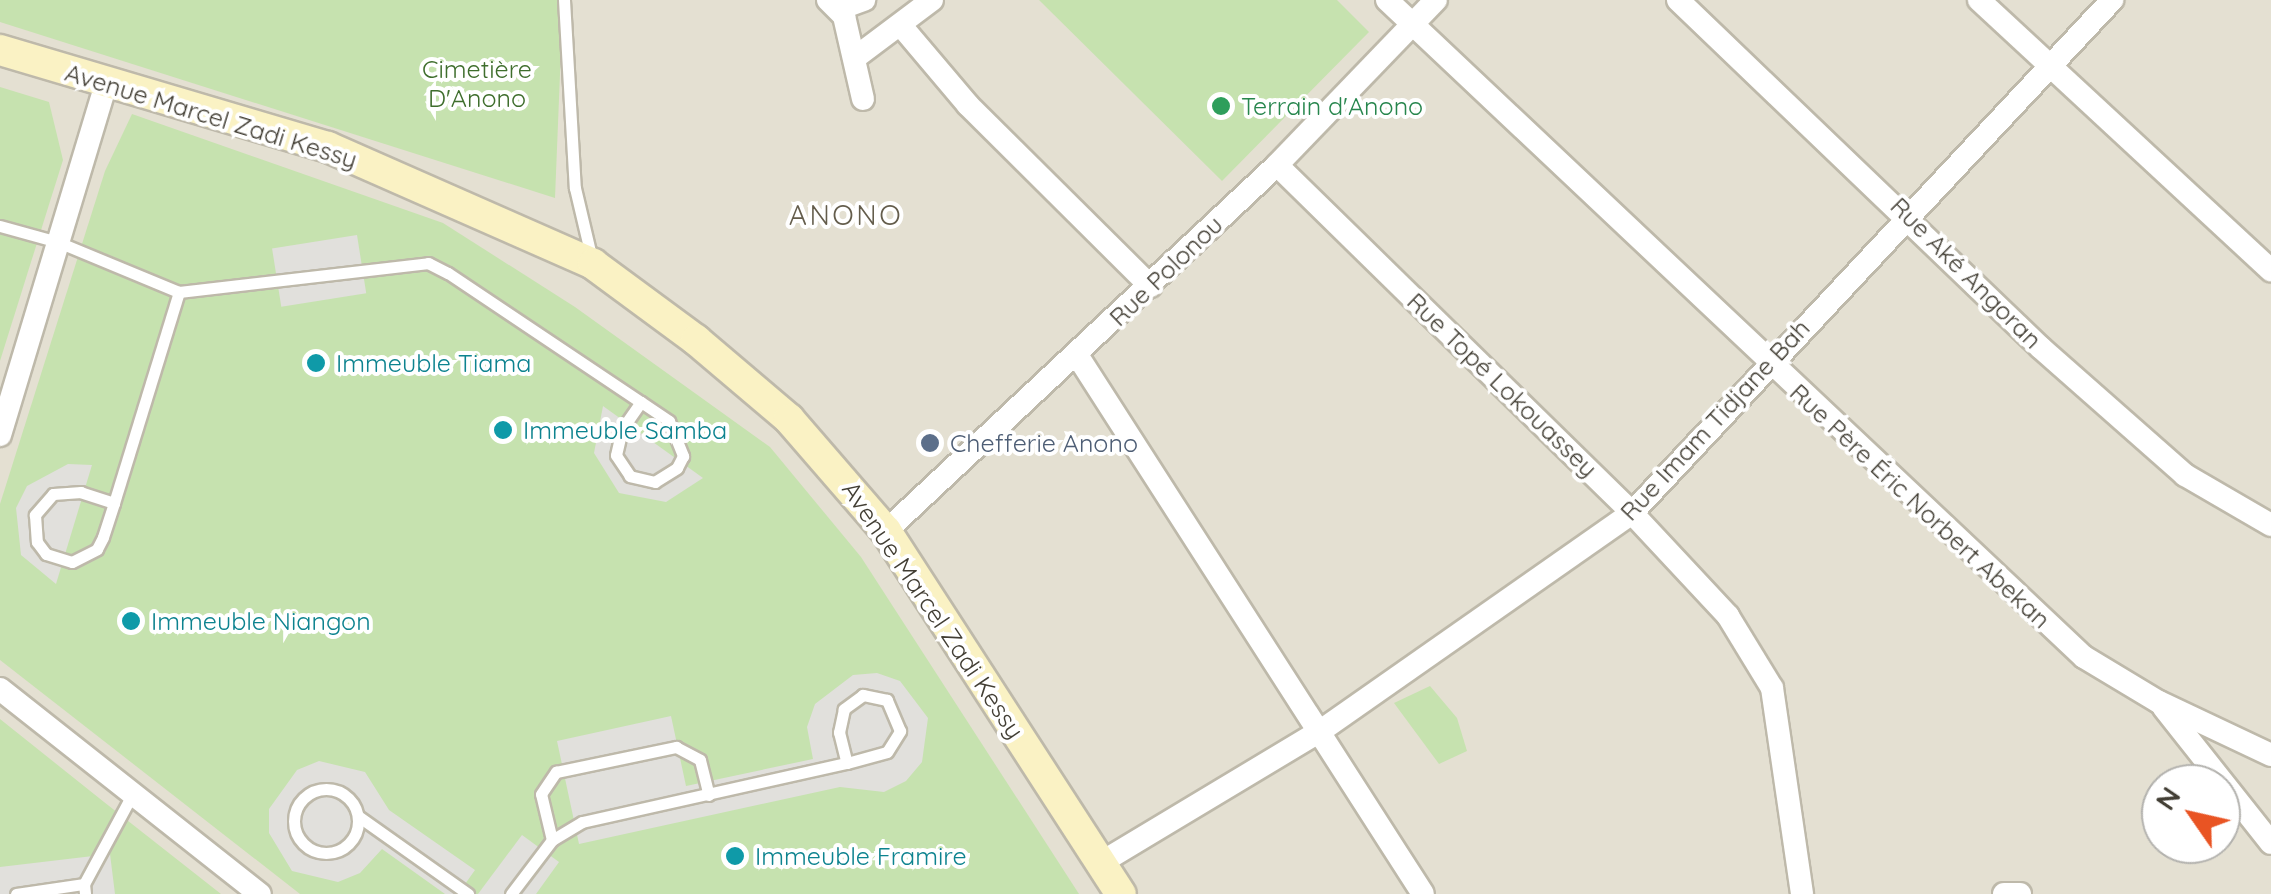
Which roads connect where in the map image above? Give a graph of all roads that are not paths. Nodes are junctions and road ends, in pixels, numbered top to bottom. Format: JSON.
{"nodes":[{"id":1,"x":564,"y":0,"type":"edge"},
{"id":2,"x":864,"y":0,"type":"edge"},
{"id":3,"x":932,"y":0,"type":"edge"},
{"id":4,"x":1387,"y":0,"type":"edge"},
{"id":5,"x":1436,"y":0,"type":"edge"},
{"id":6,"x":1678,"y":0,"type":"edge"},
{"id":7,"x":1979,"y":0,"type":"edge"},
{"id":8,"x":2112,"y":0,"type":"edge"},
{"id":9,"x":834,"y":5,"type":"edge"},
{"id":10,"x":1412,"y":24,"type":"junction"},
{"id":11,"x":903,"y":28,"type":"junction"},
{"id":12,"x":0,"y":50,"type":"edge"},
{"id":13,"x":856,"y":57,"type":"junction"},
{"id":14,"x":2048,"y":66,"type":"junction"},
{"id":15,"x":106,"y":84,"type":"junction"},
{"id":16,"x":863,"y":99,"type":"dead end"},
{"id":17,"x":1278,"y":165,"type":"junction"},
{"id":18,"x":1907,"y":214,"type":"junction"},
{"id":19,"x":0,"y":226,"type":"edge"},
{"id":20,"x":58,"y":242,"type":"junction"},
{"id":21,"x":593,"y":264,"type":"junction"},
{"id":22,"x":2271,"y":270,"type":"edge"},
{"id":23,"x":1150,"y":286,"type":"junction"},
{"id":24,"x":179,"y":292,"type":"junction"},
{"id":25,"x":1077,"y":355,"type":"junction"},
{"id":26,"x":1769,"y":364,"type":"junction"},
{"id":27,"x":641,"y":402,"type":"junction"},
{"id":28,"x":0,"y":435,"type":"edge"},
{"id":29,"x":114,"y":504,"type":"junction"},
{"id":30,"x":1632,"y":513,"type":"junction"},
{"id":31,"x":2271,"y":524,"type":"edge"},
{"id":32,"x":886,"y":531,"type":"junction"},
{"id":33,"x":0,"y":689,"type":"edge"},
{"id":34,"x":2159,"y":702,"type":"junction"},
{"id":35,"x":1322,"y":730,"type":"junction"},
{"id":36,"x":2271,"y":754,"type":"edge"},
{"id":37,"x":847,"y":763,"type":"junction"},
{"id":38,"x":133,"y":793,"type":"junction"},
{"id":39,"x":709,"y":794,"type":"junction"},
{"id":40,"x":358,"y":816,"type":"junction"},
{"id":41,"x":552,"y":840,"type":"junction"},
{"id":42,"x":2271,"y":842,"type":"edge"},
{"id":43,"x":1102,"y":862,"type":"junction"},
{"id":44,"x":84,"y":889,"type":"edge"},
{"id":45,"x":16,"y":894,"type":"edge"},
{"id":46,"x":260,"y":894,"type":"edge"},
{"id":47,"x":468,"y":894,"type":"edge"},
{"id":48,"x":511,"y":894,"type":"edge"},
{"id":49,"x":1122,"y":894,"type":"edge"},
{"id":50,"x":1423,"y":894,"type":"edge"},
{"id":51,"x":1802,"y":894,"type":"edge"},
{"id":52,"x":2004,"y":894,"type":"edge"},
{"id":53,"x":2020,"y":894,"type":"edge"}],
"edges":[{"from":1,"to":21,"type":"lane"},
{"from":2,"to":9,"type":"street"},
{"from":3,"to":11,"type":"street"},
{"from":4,"to":10,"type":"street","name":"Rue Père Éric Norbert Abekan"},
{"from":5,"to":10,"type":"street","name":"Rue Polonou"},
{"from":6,"to":18,"type":"street","name":"Rue Aké Angoran"},
{"from":7,"to":14,"type":"street"},
{"from":8,"to":14,"type":"street","name":"Rue Imam Tidjane Bah"},
{"from":9,"to":13,"type":"street"},
{"from":10,"to":17,"type":"street","name":"Rue Polonou"},
{"from":10,"to":26,"type":"street","name":"Rue Père Éric Norbert Abekan"},
{"from":11,"to":13,"type":"street"},
{"from":11,"to":23,"type":"street"},
{"from":12,"to":15,"type":"street","name":"Avenue Marcel Zadi Kessy"},
{"from":13,"to":16,"type":"street"},
{"from":14,"to":18,"type":"street","name":"Rue Imam Tidjane Bah"},
{"from":14,"to":22,"type":"street"},
{"from":15,"to":20,"type":"street"},
{"from":15,"to":21,"type":"street","name":"Avenue Marcel Zadi Kessy"},
{"from":17,"to":23,"type":"street","name":"Rue Polonou"},
{"from":17,"to":30,"type":"street","name":"Rue Topé Lokouassey"},
{"from":18,"to":26,"type":"street","name":"Rue Imam Tidjane Bah"},
{"from":18,"to":31,"type":"street","name":"Rue Aké Angoran"},
{"from":19,"to":20,"type":"lane"},
{"from":20,"to":24,"type":"lane"},
{"from":20,"to":28,"type":"street"},
{"from":21,"to":32,"type":"street","name":"Avenue Marcel Zadi Kessy"},
{"from":23,"to":25,"type":"street","name":"Rue Polonou"},
{"from":24,"to":27,"type":"lane"},
{"from":24,"to":29,"type":"lane"},
{"from":25,"to":32,"type":"street","name":"Rue Polonou"},
{"from":25,"to":35,"type":"street"},
{"from":26,"to":30,"type":"street","name":"Rue Imam Tidjane Bah"},
{"from":26,"to":34,"type":"street","name":"Rue Père Éric Norbert Abekan"},
{"from":27,"to":27,"type":"lane"},
{"from":29,"to":29,"type":"lane"},
{"from":30,"to":35,"type":"street","name":"Rue Imam Tidjane Bah"},
{"from":30,"to":51,"type":"street","name":"Rue Topé Lokouassey"},
{"from":32,"to":43,"type":"street","name":"Avenue Marcel Zadi Kessy"},
{"from":33,"to":38,"type":"street"},
{"from":34,"to":36,"type":"street","name":"Rue Père Éric Norbert Abekan"},
{"from":34,"to":42,"type":"street"},
{"from":35,"to":43,"type":"street","name":"Rue Imam Tidjane Bah"},
{"from":35,"to":50,"type":"street"},
{"from":37,"to":37,"type":"lane"},
{"from":37,"to":39,"type":"lane"},
{"from":38,"to":44,"type":"lane"},
{"from":38,"to":46,"type":"street"},
{"from":39,"to":41,"type":"lane"},
{"from":39,"to":41,"type":"lane"},
{"from":40,"to":40,"type":"lane"},
{"from":40,"to":47,"type":"lane"},
{"from":41,"to":48,"type":"lane"},
{"from":43,"to":49,"type":"street","name":"Avenue Marcel Zadi Kessy"},
{"from":44,"to":45,"type":"lane"},
{"from":52,"to":53,"type":"street"}]}
